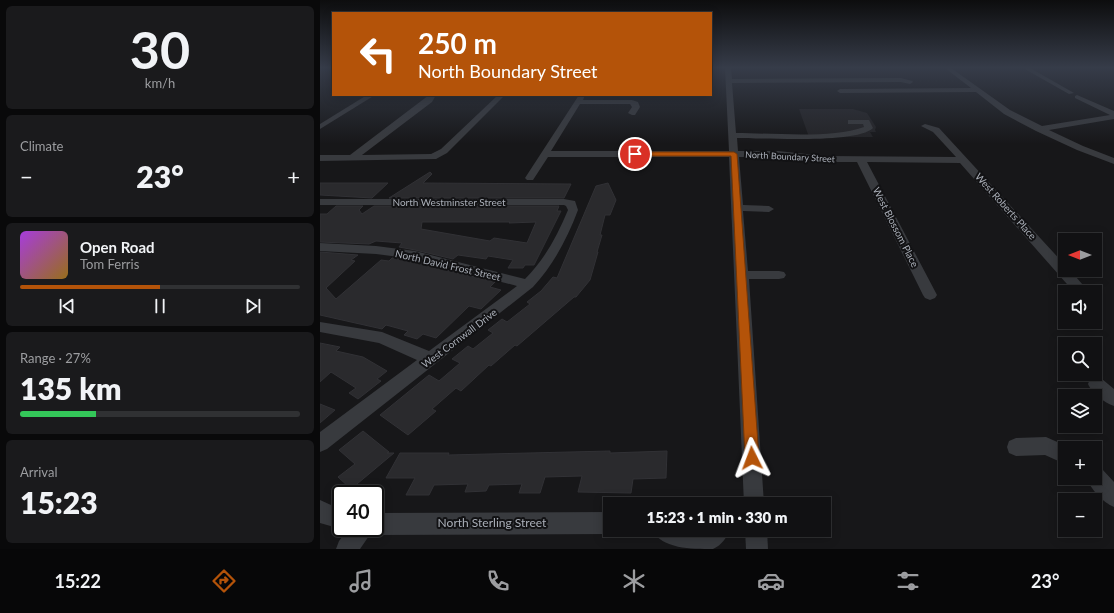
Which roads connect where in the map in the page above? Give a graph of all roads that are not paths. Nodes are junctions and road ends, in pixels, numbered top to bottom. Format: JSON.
{"nodes":[{"id":1,"x":730,"y":94,"type":"edge"},
{"id":2,"x":982,"y":94,"type":"edge"},
{"id":3,"x":1072,"y":94,"type":"edge"},
{"id":4,"x":370,"y":96,"type":"edge"},
{"id":5,"x":432,"y":96,"type":"edge"},
{"id":6,"x":501,"y":96,"type":"edge"},
{"id":7,"x":579,"y":98,"type":"edge"},
{"id":8,"x":632,"y":113,"type":"dead end"},
{"id":9,"x":1114,"y":114,"type":"edge"},
{"id":10,"x":1114,"y":117,"type":"edge"},
{"id":11,"x":851,"y":122,"type":"dead end"},
{"id":12,"x":926,"y":126,"type":"dead end"},
{"id":13,"x":320,"y":127,"type":"edge"},
{"id":14,"x":1039,"y":129,"type":"junction"},
{"id":15,"x":733,"y":135,"type":"junction"},
{"id":16,"x":545,"y":154,"type":"junction"},
{"id":17,"x":734,"y":154,"type":"junction"},
{"id":18,"x":320,"y":158,"type":"edge"},
{"id":19,"x":352,"y":158,"type":"junction"},
{"id":20,"x":861,"y":160,"type":"junction"},
{"id":21,"x":964,"y":160,"type":"junction"},
{"id":22,"x":1114,"y":161,"type":"edge"},
{"id":23,"x":530,"y":178,"type":"dead end"},
{"id":24,"x":320,"y":202,"type":"edge"},
{"id":25,"x":738,"y":208,"type":"junction"},
{"id":26,"x":769,"y":209,"type":"dead end"},
{"id":27,"x":573,"y":210,"type":"joint"},
{"id":28,"x":320,"y":247,"type":"edge"},
{"id":29,"x":742,"y":275,"type":"junction"},
{"id":30,"x":779,"y":275,"type":"dead end"},
{"id":31,"x":528,"y":284,"type":"junction"},
{"id":32,"x":1076,"y":285,"type":"edge"},
{"id":33,"x":930,"y":295,"type":"dead end"},
{"id":34,"x":320,"y":328,"type":"edge"},
{"id":35,"x":431,"y":359,"type":"junction"},
{"id":36,"x":1096,"y":384,"type":"dead end"},
{"id":37,"x":1114,"y":400,"type":"edge"},
{"id":38,"x":320,"y":443,"type":"edge"},
{"id":39,"x":1016,"y":447,"type":"dead end"},
{"id":40,"x":1058,"y":452,"type":"edge"},
{"id":41,"x":1102,"y":484,"type":"edge"},
{"id":42,"x":754,"y":497,"type":"edge"},
{"id":43,"x":1114,"y":497,"type":"edge"},
{"id":44,"x":320,"y":510,"type":"edge"},
{"id":45,"x":332,"y":516,"type":"edge"},
{"id":46,"x":603,"y":523,"type":"edge"},
{"id":47,"x":384,"y":524,"type":"edge"},
{"id":48,"x":356,"y":537,"type":"edge"},
{"id":49,"x":674,"y":537,"type":"edge"},
{"id":50,"x":713,"y":537,"type":"edge"},
{"id":51,"x":756,"y":537,"type":"edge"},
{"id":52,"x":347,"y":549,"type":"edge"},
{"id":53,"x":757,"y":549,"type":"edge"}],
"edges":[{"from":1,"to":15,"type":"street"},
{"from":2,"to":14,"type":"street"},
{"from":3,"to":9,"type":"street"},
{"from":4,"to":13,"type":"street"},
{"from":5,"to":19,"type":"street"},
{"from":6,"to":19,"type":"street"},
{"from":7,"to":8,"type":"street"},
{"from":7,"to":16,"type":"street"},
{"from":10,"to":14,"type":"street"},
{"from":11,"to":15,"type":"street"},
{"from":12,"to":21,"type":"street","name":"West Roberts Place"},
{"from":14,"to":22,"type":"street"},
{"from":15,"to":17,"type":"street"},
{"from":16,"to":17,"type":"street","name":"North Boundary Street"},
{"from":16,"to":23,"type":"street"},
{"from":17,"to":20,"type":"street","name":"North Boundary Street"},
{"from":17,"to":25,"type":"street"},
{"from":18,"to":19,"type":"street"},
{"from":20,"to":21,"type":"street","name":"North Boundary Street"},
{"from":20,"to":33,"type":"street","name":"West Blossom Place"},
{"from":21,"to":32,"type":"street","name":"West Roberts Place"},
{"from":24,"to":27,"type":"street","name":"North Westminster Street"},
{"from":25,"to":26,"type":"street"},
{"from":25,"to":29,"type":"street"},
{"from":27,"to":31,"type":"street","name":"West Cornwall Drive"},
{"from":28,"to":31,"type":"street","name":"North David Frost Street"},
{"from":29,"to":30,"type":"street"},
{"from":29,"to":42,"type":"street"},
{"from":31,"to":35,"type":"street","name":"West Cornwall Drive"},
{"from":34,"to":35,"type":"street"},
{"from":35,"to":38,"type":"street","name":"West Cornwall Drive"},
{"from":36,"to":37,"type":"street"},
{"from":39,"to":40,"type":"street"},
{"from":41,"to":43,"type":"street"},
{"from":44,"to":45,"type":"street"},
{"from":46,"to":47,"type":"street","name":"North Sterling Street"},
{"from":48,"to":52,"type":"street"},
{"from":49,"to":50,"type":"street"},
{"from":51,"to":53,"type":"street"}]}
